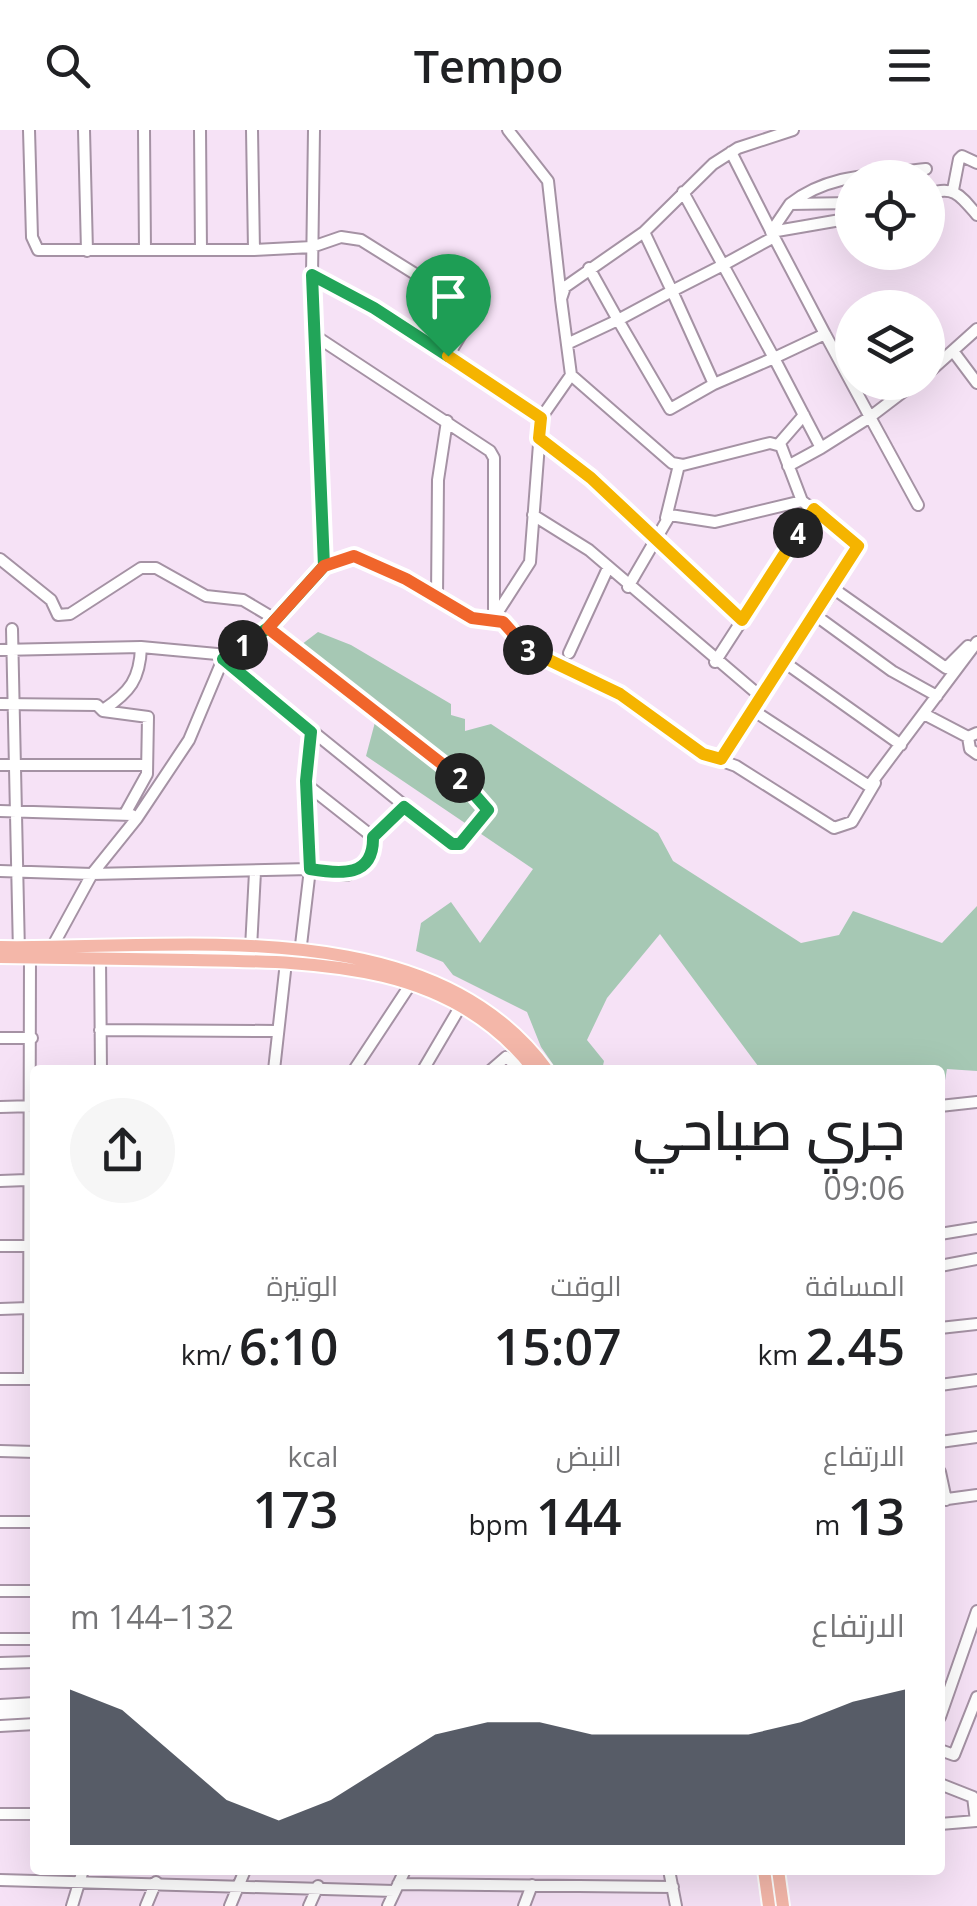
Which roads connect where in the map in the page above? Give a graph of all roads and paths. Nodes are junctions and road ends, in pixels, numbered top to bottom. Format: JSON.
{"nodes":[{"id":1,"x":30,"y":130,"type":"edge"},
{"id":2,"x":84,"y":130,"type":"edge"},
{"id":3,"x":144,"y":130,"type":"edge"},
{"id":4,"x":200,"y":130,"type":"edge"},
{"id":5,"x":252,"y":130,"type":"edge"},
{"id":6,"x":314,"y":130,"type":"edge"},
{"id":7,"x":508,"y":130,"type":"edge"},
{"id":8,"x":793,"y":130,"type":"edge"},
{"id":9,"x":731,"y":152,"type":"junction"},
{"id":10,"x":977,"y":163,"type":"edge"},
{"id":11,"x":835,"y":180,"type":"edge"},
{"id":12,"x":953,"y":190,"type":"junction"},
{"id":13,"x":945,"y":191,"type":"edge"},
{"id":14,"x":683,"y":192,"type":"junction"},
{"id":15,"x":835,"y":203,"type":"edge"},
{"id":16,"x":790,"y":204,"type":"junction"},
{"id":17,"x":977,"y":216,"type":"edge"},
{"id":18,"x":835,"y":221,"type":"edge"},
{"id":19,"x":644,"y":232,"type":"junction"},
{"id":20,"x":772,"y":234,"type":"junction"},
{"id":21,"x":312,"y":247,"type":"junction"},
{"id":22,"x":145,"y":250,"type":"junction"},
{"id":23,"x":201,"y":250,"type":"junction"},
{"id":24,"x":254,"y":250,"type":"junction"},
{"id":25,"x":86,"y":251,"type":"junction"},
{"id":26,"x":723,"y":265,"type":"junction"},
{"id":27,"x":589,"y":268,"type":"junction"},
{"id":28,"x":312,"y":275,"type":"junction"},
{"id":29,"x":672,"y":291,"type":"junction"},
{"id":30,"x":561,"y":299,"type":"junction"},
{"id":31,"x":618,"y":320,"type":"junction"},
{"id":32,"x":977,"y":328,"type":"edge"},
{"id":33,"x":825,"y":334,"type":"junction"},
{"id":34,"x":316,"y":337,"type":"junction"},
{"id":35,"x":569,"y":344,"type":"junction"},
{"id":36,"x":952,"y":351,"type":"junction"},
{"id":37,"x":448,"y":356,"type":"junction"},
{"id":38,"x":945,"y":357,"type":"edge"},
{"id":39,"x":774,"y":358,"type":"junction"},
{"id":40,"x":571,"y":375,"type":"junction"},
{"id":41,"x":977,"y":383,"type":"edge"},
{"id":42,"x":714,"y":384,"type":"junction"},
{"id":43,"x":893,"y":400,"type":"edge"},
{"id":44,"x":804,"y":416,"type":"junction"},
{"id":45,"x":541,"y":418,"type":"junction"},
{"id":46,"x":870,"y":418,"type":"junction"},
{"id":47,"x":447,"y":422,"type":"junction"},
{"id":48,"x":539,"y":438,"type":"junction"},
{"id":49,"x":778,"y":445,"type":"junction"},
{"id":50,"x":822,"y":448,"type":"junction"},
{"id":51,"x":679,"y":465,"type":"junction"},
{"id":52,"x":788,"y":466,"type":"junction"},
{"id":53,"x":802,"y":501,"type":"junction"},
{"id":54,"x":918,"y":505,"type":"dead end"},
{"id":55,"x":814,"y":509,"type":"junction"},
{"id":56,"x":533,"y":515,"type":"junction"},
{"id":57,"x":666,"y":518,"type":"junction"},
{"id":58,"x":655,"y":540,"type":"junction"},
{"id":59,"x":0,"y":559,"type":"edge"},
{"id":60,"x":324,"y":566,"type":"junction"},
{"id":61,"x":608,"y":568,"type":"junction"},
{"id":62,"x":628,"y":587,"type":"junction"},
{"id":63,"x":834,"y":589,"type":"junction"},
{"id":64,"x":437,"y":598,"type":"junction"},
{"id":65,"x":816,"y":616,"type":"junction"},
{"id":66,"x":494,"y":618,"type":"junction"},
{"id":67,"x":742,"y":620,"type":"junction"},
{"id":68,"x":272,"y":623,"type":"junction"},
{"id":69,"x":12,"y":629,"type":"dead end"},
{"id":70,"x":977,"y":640,"type":"edge"},
{"id":71,"x":141,"y":647,"type":"junction"},
{"id":72,"x":6,"y":650,"type":"edge"},
{"id":73,"x":569,"y":652,"type":"dead end"},
{"id":74,"x":223,"y":659,"type":"junction"},
{"id":75,"x":715,"y":662,"type":"junction"},
{"id":76,"x":784,"y":662,"type":"junction"},
{"id":77,"x":760,"y":696,"type":"junction"},
{"id":78,"x":937,"y":696,"type":"junction"},
{"id":79,"x":0,"y":704,"type":"edge"},
{"id":80,"x":14,"y":704,"type":"junction"},
{"id":81,"x":751,"y":710,"type":"junction"},
{"id":82,"x":103,"y":711,"type":"junction"},
{"id":83,"x":924,"y":714,"type":"junction"},
{"id":84,"x":311,"y":732,"type":"junction"},
{"id":85,"x":973,"y":735,"type":"edge"},
{"id":86,"x":902,"y":745,"type":"junction"},
{"id":87,"x":977,"y":754,"type":"edge"},
{"id":88,"x":721,"y":759,"type":"junction"},
{"id":89,"x":0,"y":765,"type":"edge"},
{"id":90,"x":15,"y":765,"type":"junction"},
{"id":91,"x":148,"y":765,"type":"junction"},
{"id":92,"x":875,"y":783,"type":"junction"},
{"id":93,"x":306,"y":785,"type":"junction"},
{"id":94,"x":404,"y":807,"type":"junction"},
{"id":95,"x":17,"y":811,"type":"junction"},
{"id":96,"x":0,"y":812,"type":"edge"},
{"id":97,"x":132,"y":815,"type":"junction"},
{"id":98,"x":373,"y":837,"type":"junction"},
{"id":99,"x":310,"y":869,"type":"junction"},
{"id":100,"x":20,"y":870,"type":"junction"},
{"id":101,"x":0,"y":871,"type":"edge"},
{"id":102,"x":255,"y":872,"type":"junction"},
{"id":103,"x":92,"y":874,"type":"junction"},
{"id":104,"x":0,"y":947,"type":"edge"},
{"id":105,"x":251,"y":948,"type":"junction"},
{"id":106,"x":50,"y":952,"type":"junction"},
{"id":107,"x":23,"y":954,"type":"junction"},
{"id":108,"x":0,"y":957,"type":"edge"},
{"id":109,"x":100,"y":958,"type":"junction"},
{"id":110,"x":295,"y":958,"type":"junction"},
{"id":111,"x":412,"y":982,"type":"junction"},
{"id":112,"x":465,"y":1000,"type":"junction"},
{"id":113,"x":100,"y":1030,"type":"junction"},
{"id":114,"x":276,"y":1031,"type":"junction"},
{"id":115,"x":0,"y":1038,"type":"edge"},
{"id":116,"x":32,"y":1038,"type":"junction"},
{"id":117,"x":516,"y":1040,"type":"junction"},
{"id":118,"x":32,"y":1065,"type":"edge"},
{"id":119,"x":100,"y":1065,"type":"edge"},
{"id":120,"x":274,"y":1065,"type":"edge"},
{"id":121,"x":357,"y":1065,"type":"edge"},
{"id":122,"x":426,"y":1065,"type":"edge"},
{"id":123,"x":531,"y":1065,"type":"edge"},
{"id":124,"x":542,"y":1065,"type":"edge"},
{"id":125,"x":977,"y":1102,"type":"edge"},
{"id":126,"x":945,"y":1105,"type":"edge"},
{"id":127,"x":0,"y":1106,"type":"edge"},
{"id":128,"x":30,"y":1106,"type":"edge"},
{"id":129,"x":30,"y":1136,"type":"edge"},
{"id":130,"x":0,"y":1180,"type":"edge"},
{"id":131,"x":27,"y":1180,"type":"junction"},
{"id":132,"x":977,"y":1228,"type":"edge"},
{"id":133,"x":945,"y":1233,"type":"edge"},
{"id":134,"x":0,"y":1246,"type":"edge"},
{"id":135,"x":26,"y":1246,"type":"junction"},
{"id":136,"x":977,"y":1259,"type":"edge"},
{"id":137,"x":945,"y":1265,"type":"edge"},
{"id":138,"x":29,"y":1308,"type":"junction"},
{"id":139,"x":0,"y":1309,"type":"edge"},
{"id":140,"x":977,"y":1324,"type":"edge"},
{"id":141,"x":945,"y":1327,"type":"edge"},
{"id":142,"x":30,"y":1332,"type":"edge"},
{"id":143,"x":0,"y":1379,"type":"edge"},
{"id":144,"x":30,"y":1379,"type":"edge"},
{"id":145,"x":977,"y":1380,"type":"edge"},
{"id":146,"x":945,"y":1385,"type":"edge"},
{"id":147,"x":977,"y":1437,"type":"edge"},
{"id":148,"x":945,"y":1441,"type":"edge"},
{"id":149,"x":0,"y":1451,"type":"edge"},
{"id":150,"x":30,"y":1452,"type":"edge"},
{"id":151,"x":977,"y":1495,"type":"edge"},
{"id":152,"x":945,"y":1500,"type":"edge"},
{"id":153,"x":0,"y":1522,"type":"edge"},
{"id":154,"x":30,"y":1522,"type":"edge"},
{"id":155,"x":30,"y":1591,"type":"edge"},
{"id":156,"x":0,"y":1592,"type":"edge"},
{"id":157,"x":977,"y":1611,"type":"edge"},
{"id":158,"x":0,"y":1639,"type":"edge"},
{"id":159,"x":30,"y":1639,"type":"edge"},
{"id":160,"x":0,"y":1662,"type":"edge"},
{"id":161,"x":30,"y":1662,"type":"edge"},
{"id":162,"x":977,"y":1697,"type":"edge"},
{"id":163,"x":945,"y":1702,"type":"edge"},
{"id":164,"x":30,"y":1703,"type":"edge"},
{"id":165,"x":0,"y":1705,"type":"edge"},
{"id":166,"x":30,"y":1712,"type":"edge"},
{"id":167,"x":0,"y":1714,"type":"edge"},
{"id":168,"x":30,"y":1724,"type":"edge"},
{"id":169,"x":0,"y":1726,"type":"edge"},
{"id":170,"x":945,"y":1752,"type":"edge"},
{"id":171,"x":945,"y":1786,"type":"edge"},
{"id":172,"x":0,"y":1814,"type":"edge"},
{"id":173,"x":30,"y":1814,"type":"edge"},
{"id":174,"x":945,"y":1824,"type":"edge"},
{"id":175,"x":83,"y":1875,"type":"edge"},
{"id":176,"x":243,"y":1875,"type":"edge"},
{"id":177,"x":402,"y":1875,"type":"edge"},
{"id":178,"x":671,"y":1875,"type":"edge"},
{"id":179,"x":765,"y":1875,"type":"edge"},
{"id":180,"x":779,"y":1875,"type":"edge"},
{"id":181,"x":0,"y":1880,"type":"edge"},
{"id":182,"x":156,"y":1882,"type":"junction"},
{"id":183,"x":239,"y":1884,"type":"junction"},
{"id":184,"x":532,"y":1885,"type":"junction"},
{"id":185,"x":318,"y":1886,"type":"junction"},
{"id":186,"x":673,"y":1887,"type":"junction"},
{"id":187,"x":396,"y":1888,"type":"junction"},
{"id":188,"x":72,"y":1906,"type":"edge"},
{"id":189,"x":146,"y":1906,"type":"edge"},
{"id":190,"x":230,"y":1906,"type":"edge"},
{"id":191,"x":309,"y":1906,"type":"edge"},
{"id":192,"x":388,"y":1906,"type":"edge"},
{"id":193,"x":524,"y":1906,"type":"edge"},
{"id":194,"x":676,"y":1906,"type":"edge"},
{"id":195,"x":770,"y":1906,"type":"edge"},
{"id":196,"x":783,"y":1906,"type":"edge"}],
"edges":[{"from":1,"to":25,"type":"street"},
{"from":2,"to":25,"type":"street"},
{"from":3,"to":22,"type":"street"},
{"from":4,"to":23,"type":"street"},
{"from":5,"to":24,"type":"street"},
{"from":6,"to":21,"type":"street"},
{"from":7,"to":30,"type":"street"},
{"from":8,"to":9,"type":"street"},
{"from":9,"to":14,"type":"street"},
{"from":9,"to":20,"type":"street"},
{"from":10,"to":12,"type":"street"},
{"from":11,"to":16,"type":"street"},
{"from":12,"to":13,"type":"street"},
{"from":12,"to":17,"type":"street"},
{"from":14,"to":19,"type":"street"},
{"from":14,"to":26,"type":"street"},
{"from":15,"to":16,"type":"street"},
{"from":16,"to":20,"type":"street"},
{"from":18,"to":20,"type":"street"},
{"from":19,"to":27,"type":"street"},
{"from":19,"to":29,"type":"street"},
{"from":20,"to":26,"type":"street"},
{"from":20,"to":33,"type":"street"},
{"from":21,"to":24,"type":"street"},
{"from":21,"to":28,"type":"street"},
{"from":21,"to":37,"type":"street"},
{"from":22,"to":23,"type":"street"},
{"from":22,"to":25,"type":"street"},
{"from":23,"to":24,"type":"street"},
{"from":26,"to":29,"type":"street"},
{"from":26,"to":39,"type":"street"},
{"from":27,"to":30,"type":"street"},
{"from":27,"to":31,"type":"street"},
{"from":28,"to":34,"type":"street"},
{"from":28,"to":37,"type":"street"},
{"from":29,"to":31,"type":"street"},
{"from":29,"to":42,"type":"street"},
{"from":30,"to":35,"type":"street"},
{"from":31,"to":35,"type":"street"},
{"from":31,"to":42,"type":"street"},
{"from":32,"to":36,"type":"street"},
{"from":33,"to":39,"type":"street"},
{"from":33,"to":46,"type":"street"},
{"from":34,"to":47,"type":"street"},
{"from":34,"to":60,"type":"street"},
{"from":35,"to":40,"type":"street"},
{"from":36,"to":38,"type":"street"},
{"from":36,"to":41,"type":"street"},
{"from":37,"to":45,"type":"street"},
{"from":39,"to":42,"type":"street"},
{"from":39,"to":44,"type":"street"},
{"from":40,"to":45,"type":"street"},
{"from":40,"to":51,"type":"street"},
{"from":43,"to":46,"type":"street"},
{"from":44,"to":49,"type":"street"},
{"from":44,"to":50,"type":"street"},
{"from":45,"to":48,"type":"street"},
{"from":46,"to":50,"type":"street"},
{"from":46,"to":54,"type":"street"},
{"from":47,"to":64,"type":"street"},
{"from":47,"to":66,"type":"street"},
{"from":48,"to":56,"type":"street"},
{"from":48,"to":58,"type":"street"},
{"from":49,"to":51,"type":"street"},
{"from":49,"to":52,"type":"street"},
{"from":50,"to":52,"type":"street"},
{"from":51,"to":57,"type":"street"},
{"from":52,"to":53,"type":"street"},
{"from":53,"to":55,"type":"street"},
{"from":53,"to":57,"type":"street"},
{"from":55,"to":63,"type":"street"},
{"from":55,"to":67,"type":"street"},
{"from":56,"to":61,"type":"street"},
{"from":56,"to":66,"type":"street"},
{"from":57,"to":58,"type":"street"},
{"from":58,"to":62,"type":"street"},
{"from":58,"to":67,"type":"street"},
{"from":59,"to":68,"type":"street"},
{"from":60,"to":64,"type":"street"},
{"from":60,"to":68,"type":"street"},
{"from":61,"to":62,"type":"street"},
{"from":61,"to":73,"type":"street"},
{"from":62,"to":75,"type":"street"},
{"from":63,"to":65,"type":"street"},
{"from":63,"to":70,"type":"street"},
{"from":64,"to":66,"type":"street"},
{"from":65,"to":76,"type":"street"},
{"from":65,"to":78,"type":"street"},
{"from":66,"to":88,"type":"street"},
{"from":67,"to":75,"type":"street"},
{"from":68,"to":74,"type":"street"},
{"from":68,"to":94,"type":"street"},
{"from":69,"to":72,"type":"street"},
{"from":70,"to":78,"type":"street"},
{"from":71,"to":72,"type":"street"},
{"from":71,"to":74,"type":"street"},
{"from":71,"to":82,"type":"street"},
{"from":72,"to":80,"type":"street"},
{"from":74,"to":84,"type":"street"},
{"from":74,"to":97,"type":"street"},
{"from":75,"to":77,"type":"street"},
{"from":76,"to":77,"type":"street"},
{"from":76,"to":86,"type":"street"},
{"from":77,"to":81,"type":"street"},
{"from":78,"to":83,"type":"street"},
{"from":79,"to":80,"type":"street"},
{"from":80,"to":82,"type":"street"},
{"from":80,"to":90,"type":"street"},
{"from":81,"to":88,"type":"street"},
{"from":81,"to":92,"type":"street"},
{"from":82,"to":91,"type":"street"},
{"from":83,"to":85,"type":"street"},
{"from":83,"to":86,"type":"street"},
{"from":84,"to":93,"type":"street"},
{"from":84,"to":94,"type":"street"},
{"from":85,"to":87,"type":"street"},
{"from":86,"to":92,"type":"street"},
{"from":88,"to":92,"type":"street"},
{"from":89,"to":90,"type":"street"},
{"from":90,"to":91,"type":"street"},
{"from":90,"to":95,"type":"street"},
{"from":91,"to":97,"type":"street"},
{"from":93,"to":98,"type":"street"},
{"from":93,"to":99,"type":"street"},
{"from":94,"to":98,"type":"street"},
{"from":95,"to":96,"type":"street"},
{"from":95,"to":97,"type":"street"},
{"from":95,"to":100,"type":"street"},
{"from":97,"to":103,"type":"street"},
{"from":98,"to":99,"type":"street"},
{"from":99,"to":102,"type":"street"},
{"from":99,"to":110,"type":"street"},
{"from":100,"to":101,"type":"street"},
{"from":100,"to":103,"type":"street"},
{"from":100,"to":107,"type":"street"},
{"from":102,"to":103,"type":"street"},
{"from":102,"to":105,"type":"street"},
{"from":103,"to":106,"type":"street"},
{"from":104,"to":107,"type":"main road"},
{"from":105,"to":106,"type":"main road"},
{"from":105,"to":110,"type":"main road"},
{"from":106,"to":107,"type":"main road"},
{"from":106,"to":109,"type":"main road"},
{"from":107,"to":108,"type":"main road"},
{"from":107,"to":116,"type":"street"},
{"from":109,"to":110,"type":"main road"},
{"from":109,"to":113,"type":"street"},
{"from":110,"to":111,"type":"main road"},
{"from":110,"to":112,"type":"main road"},
{"from":110,"to":114,"type":"street"},
{"from":111,"to":112,"type":"main road"},
{"from":111,"to":121,"type":"street"},
{"from":112,"to":117,"type":"main road"},
{"from":112,"to":122,"type":"street"},
{"from":113,"to":114,"type":"street"},
{"from":113,"to":119,"type":"street"},
{"from":114,"to":120,"type":"street"},
{"from":115,"to":116,"type":"street"},
{"from":116,"to":118,"type":"street"},
{"from":117,"to":123,"type":"main road"},
{"from":117,"to":124,"type":"main road"},
{"from":125,"to":126,"type":"street"},
{"from":127,"to":128,"type":"street"},
{"from":129,"to":131,"type":"street"},
{"from":130,"to":131,"type":"street"},
{"from":131,"to":135,"type":"street"},
{"from":132,"to":133,"type":"street"},
{"from":134,"to":135,"type":"street"},
{"from":135,"to":138,"type":"street"},
{"from":136,"to":137,"type":"street"},
{"from":138,"to":139,"type":"street"},
{"from":138,"to":142,"type":"street"},
{"from":140,"to":141,"type":"street"},
{"from":143,"to":144,"type":"street"},
{"from":145,"to":146,"type":"street"},
{"from":147,"to":148,"type":"street"},
{"from":149,"to":150,"type":"street"},
{"from":151,"to":152,"type":"street"},
{"from":153,"to":154,"type":"street"},
{"from":155,"to":156,"type":"street"},
{"from":157,"to":163,"type":"street"},
{"from":158,"to":159,"type":"street"},
{"from":160,"to":161,"type":"street"},
{"from":162,"to":170,"type":"street"},
{"from":164,"to":165,"type":"street"},
{"from":166,"to":167,"type":"street"},
{"from":168,"to":169,"type":"street"},
{"from":171,"to":174,"type":"street"},
{"from":172,"to":173,"type":"street"},
{"from":175,"to":181,"type":"street"},
{"from":175,"to":182,"type":"street"},
{"from":175,"to":188,"type":"street"},
{"from":176,"to":183,"type":"street"},
{"from":177,"to":187,"type":"street"},
{"from":178,"to":186,"type":"street"},
{"from":179,"to":195,"type":"main road"},
{"from":180,"to":196,"type":"main road"},
{"from":182,"to":183,"type":"street"},
{"from":182,"to":189,"type":"street"},
{"from":183,"to":185,"type":"street"},
{"from":183,"to":190,"type":"street"},
{"from":184,"to":186,"type":"street"},
{"from":184,"to":187,"type":"street"},
{"from":184,"to":193,"type":"street"},
{"from":185,"to":187,"type":"street"},
{"from":185,"to":191,"type":"street"},
{"from":186,"to":194,"type":"street"},
{"from":187,"to":192,"type":"street"}]}
